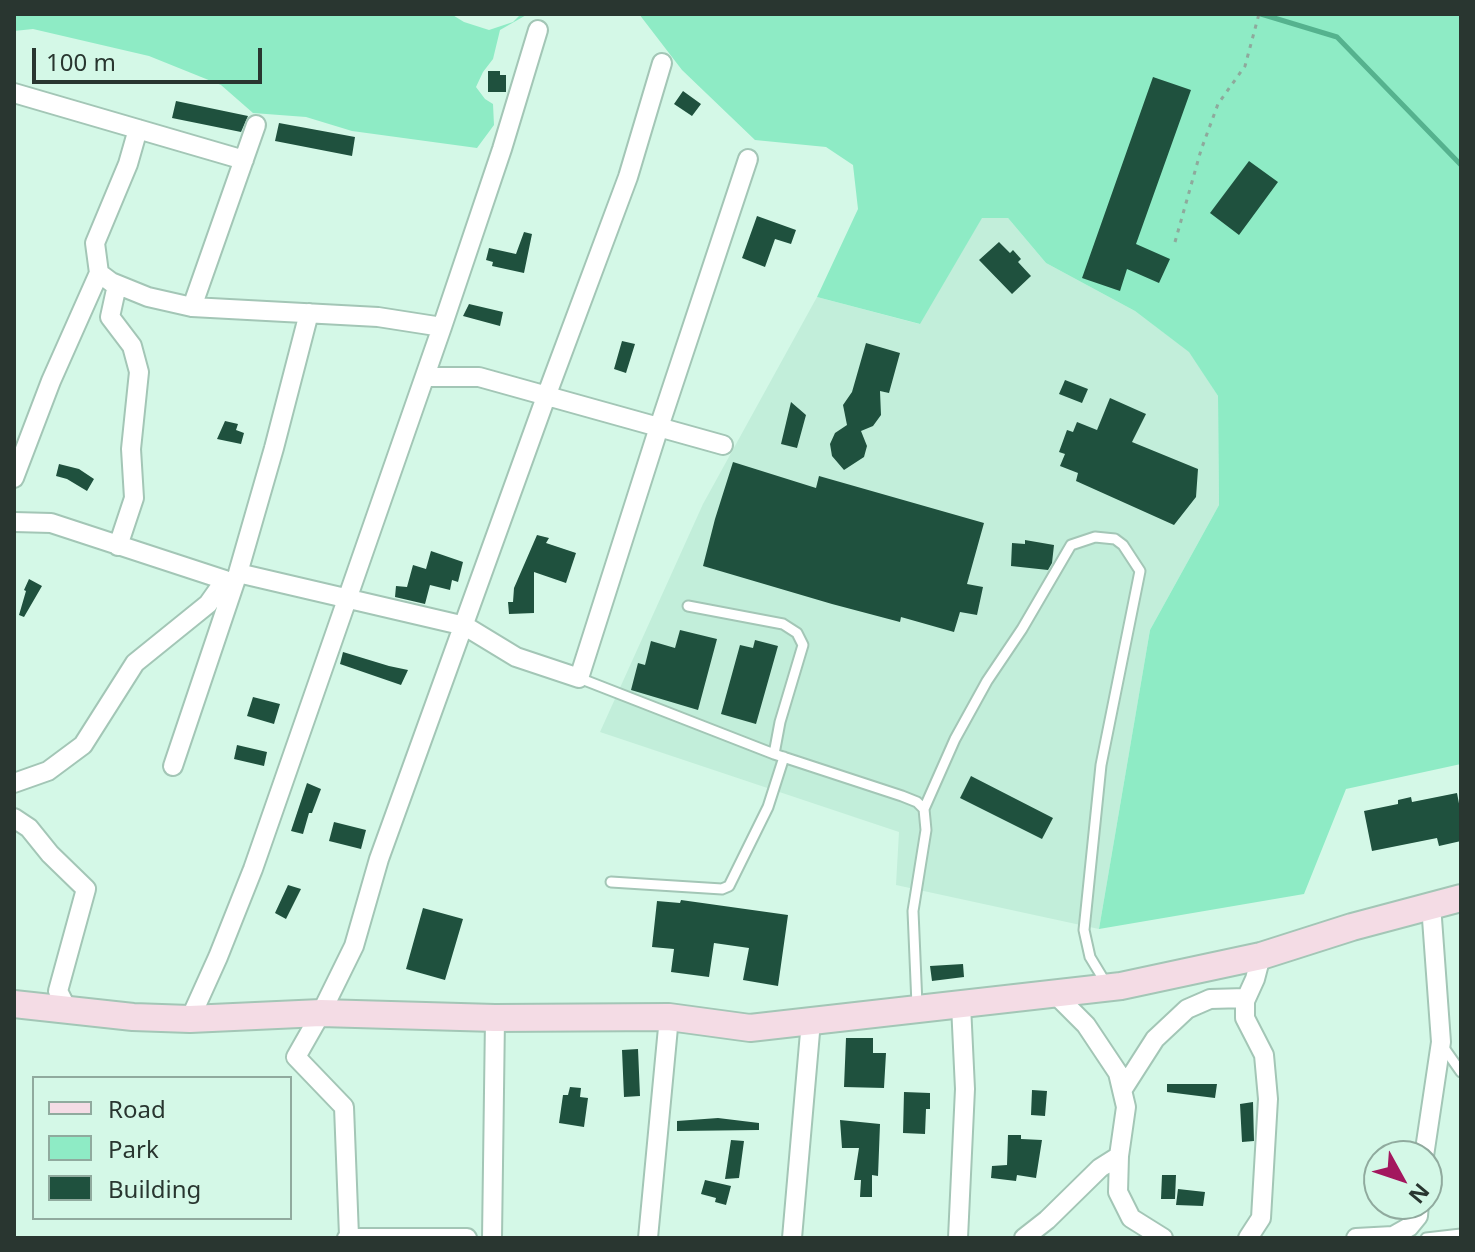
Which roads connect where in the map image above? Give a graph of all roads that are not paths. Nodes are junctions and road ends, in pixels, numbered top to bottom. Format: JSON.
{"nodes":[{"id":1,"x":538,"y":30,"type":"dead end"},
{"id":2,"x":662,"y":63,"type":"dead end"},
{"id":3,"x":14,"y":93,"type":"edge"},
{"id":4,"x":256,"y":125,"type":"dead end"},
{"id":5,"x":138,"y":129,"type":"junction"},
{"id":6,"x":748,"y":159,"type":"dead end"},
{"id":7,"x":244,"y":160,"type":"junction"},
{"id":8,"x":99,"y":273,"type":"junction"},
{"id":9,"x":117,"y":285,"type":"junction"},
{"id":10,"x":192,"y":307,"type":"junction"},
{"id":11,"x":309,"y":313,"type":"junction"},
{"id":12,"x":442,"y":327,"type":"junction"},
{"id":13,"x":425,"y":377,"type":"junction"},
{"id":14,"x":547,"y":394,"type":"junction"},
{"id":15,"x":659,"y":427,"type":"junction"},
{"id":16,"x":723,"y":445,"type":"dead end"},
{"id":17,"x":14,"y":478,"type":"edge"},
{"id":18,"x":14,"y":522,"type":"edge"},
{"id":19,"x":118,"y":546,"type":"junction"},
{"id":20,"x":238,"y":573,"type":"junction"},
{"id":21,"x":347,"y":597,"type":"junction"},
{"id":22,"x":688,"y":606,"type":"dead end"},
{"id":23,"x":465,"y":626,"type":"junction"},
{"id":24,"x":579,"y":678,"type":"junction"},
{"id":25,"x":779,"y":756,"type":"junction"},
{"id":26,"x":173,"y":766,"type":"dead end"},
{"id":27,"x":14,"y":783,"type":"edge"},
{"id":28,"x":924,"y":809,"type":"junction"},
{"id":29,"x":14,"y":818,"type":"edge"},
{"id":30,"x":611,"y":882,"type":"dead end"},
{"id":31,"x":1461,"y":898,"type":"edge"},
{"id":32,"x":1431,"y":905,"type":"junction"},
{"id":33,"x":1261,"y":956,"type":"junction"},
{"id":34,"x":1108,"y":987,"type":"junction"},
{"id":35,"x":1055,"y":994,"type":"junction"},
{"id":36,"x":1246,"y":998,"type":"junction"},
{"id":37,"x":14,"y":1004,"type":"edge"},
{"id":38,"x":961,"y":1005,"type":"junction"},
{"id":39,"x":918,"y":1009,"type":"junction"},
{"id":40,"x":68,"y":1011,"type":"junction"},
{"id":41,"x":321,"y":1013,"type":"junction"},
{"id":42,"x":669,"y":1017,"type":"junction"},
{"id":43,"x":495,"y":1018,"type":"junction"},
{"id":44,"x":190,"y":1019,"type":"junction"},
{"id":45,"x":811,"y":1021,"type":"junction"},
{"id":46,"x":1441,"y":1042,"type":"junction"},
{"id":47,"x":1461,"y":1072,"type":"edge"},
{"id":48,"x":1123,"y":1089,"type":"junction"},
{"id":49,"x":1426,"y":1140,"type":"edge"},
{"id":50,"x":1119,"y":1156,"type":"junction"},
{"id":51,"x":1415,"y":1220,"type":"edge"},
{"id":52,"x":1461,"y":1234,"type":"edge"},
{"id":53,"x":348,"y":1237,"type":"edge"},
{"id":54,"x":1399,"y":1237,"type":"edge"},
{"id":55,"x":467,"y":1238,"type":"edge"},
{"id":56,"x":492,"y":1238,"type":"edge"},
{"id":57,"x":648,"y":1238,"type":"edge"},
{"id":58,"x":792,"y":1238,"type":"edge"},
{"id":59,"x":958,"y":1238,"type":"edge"},
{"id":60,"x":1024,"y":1238,"type":"edge"},
{"id":61,"x":1163,"y":1238,"type":"edge"},
{"id":62,"x":1248,"y":1238,"type":"edge"},
{"id":63,"x":1356,"y":1238,"type":"edge"},
{"id":64,"x":1426,"y":1238,"type":"edge"}],
"edges":[{"from":1,"to":12,"type":"street"},
{"from":2,"to":14,"type":"street"},
{"from":3,"to":5,"type":"street"},
{"from":4,"to":7,"type":"street"},
{"from":5,"to":7,"type":"street"},
{"from":5,"to":8,"type":"street"},
{"from":6,"to":15,"type":"street"},
{"from":7,"to":10,"type":"street"},
{"from":8,"to":9,"type":"street"},
{"from":8,"to":17,"type":"street"},
{"from":9,"to":10,"type":"street"},
{"from":9,"to":19,"type":"street"},
{"from":10,"to":11,"type":"street"},
{"from":11,"to":12,"type":"street"},
{"from":11,"to":20,"type":"street"},
{"from":12,"to":13,"type":"street"},
{"from":13,"to":14,"type":"street"},
{"from":13,"to":21,"type":"street"},
{"from":14,"to":15,"type":"street"},
{"from":14,"to":23,"type":"street"},
{"from":15,"to":16,"type":"street"},
{"from":15,"to":24,"type":"street"},
{"from":18,"to":19,"type":"street"},
{"from":19,"to":27,"type":"street"},
{"from":20,"to":21,"type":"street"},
{"from":20,"to":26,"type":"street"},
{"from":21,"to":23,"type":"street"},
{"from":21,"to":44,"type":"street"},
{"from":22,"to":25,"type":"lane"},
{"from":23,"to":24,"type":"street"},
{"from":23,"to":41,"type":"street"},
{"from":24,"to":25,"type":"lane"},
{"from":25,"to":28,"type":"lane"},
{"from":25,"to":30,"type":"lane"},
{"from":28,"to":34,"type":"lane"},
{"from":28,"to":39,"type":"lane"},
{"from":29,"to":40,"type":"street"},
{"from":31,"to":32,"type":"street"},
{"from":32,"to":33,"type":"street"},
{"from":32,"to":46,"type":"street"},
{"from":33,"to":34,"type":"street"},
{"from":33,"to":36,"type":"street"},
{"from":34,"to":35,"type":"street"},
{"from":35,"to":38,"type":"street"},
{"from":35,"to":48,"type":"street"},
{"from":36,"to":48,"type":"street"},
{"from":36,"to":62,"type":"street"},
{"from":37,"to":40,"type":"street"},
{"from":38,"to":39,"type":"street"},
{"from":38,"to":59,"type":"street"},
{"from":39,"to":45,"type":"street"},
{"from":40,"to":44,"type":"street"},
{"from":41,"to":43,"type":"street"},
{"from":41,"to":44,"type":"street"},
{"from":41,"to":53,"type":"street"},
{"from":42,"to":43,"type":"street"},
{"from":42,"to":45,"type":"street"},
{"from":42,"to":57,"type":"street"},
{"from":43,"to":56,"type":"street"},
{"from":45,"to":58,"type":"street"},
{"from":46,"to":47,"type":"lane"},
{"from":46,"to":49,"type":"street"},
{"from":48,"to":50,"type":"street"},
{"from":50,"to":60,"type":"street"},
{"from":50,"to":61,"type":"street"},
{"from":51,"to":54,"type":"street"},
{"from":52,"to":64,"type":"lane"},
{"from":53,"to":55,"type":"street"},
{"from":54,"to":63,"type":"street"}]}
